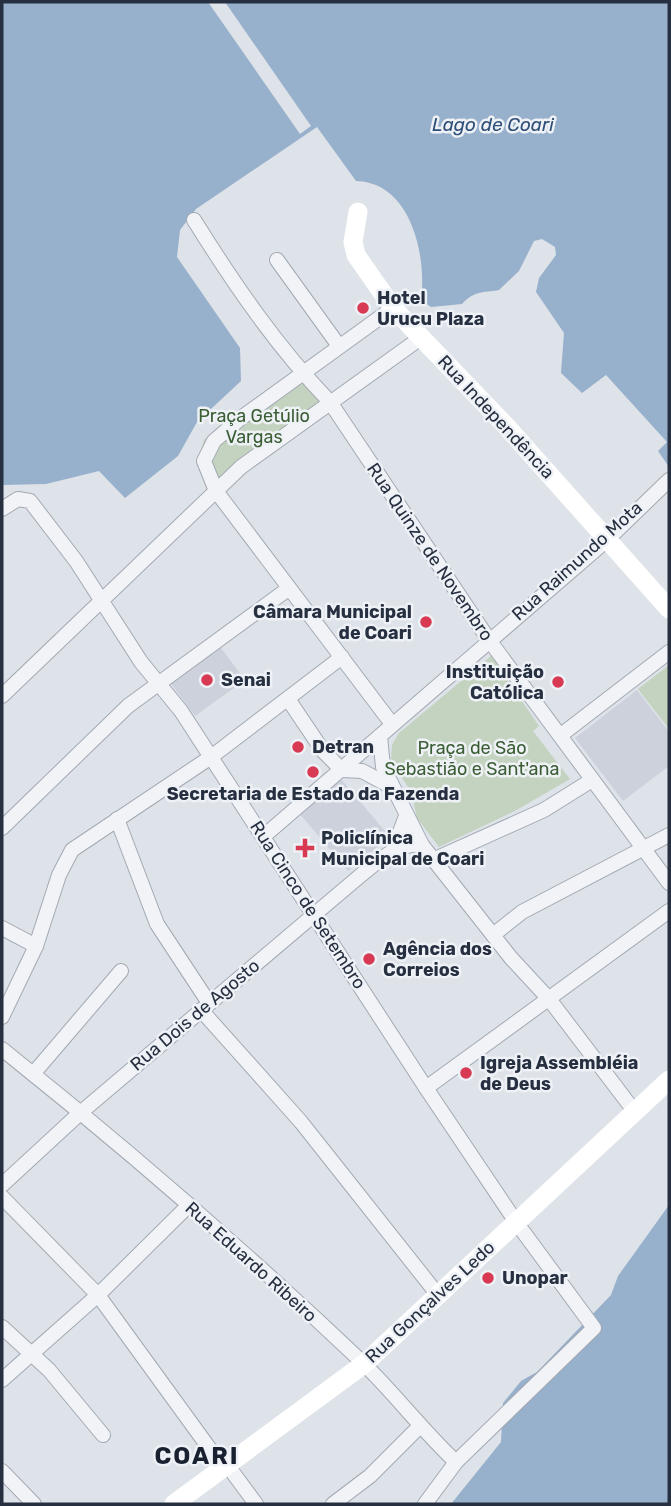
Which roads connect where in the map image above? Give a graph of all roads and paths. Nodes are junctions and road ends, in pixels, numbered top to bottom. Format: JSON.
{"nodes":[{"id":1,"x":358,"y":212,"type":"dead end"},
{"id":2,"x":194,"y":220,"type":"dead end"},
{"id":3,"x":277,"y":260,"type":"dead end"},
{"id":4,"x":393,"y":308,"type":"junction"},
{"id":5,"x":422,"y":337,"type":"junction"},
{"id":6,"x":339,"y":346,"type":"junction"},
{"id":7,"x":302,"y":374,"type":"junction"},
{"id":8,"x":330,"y":402,"type":"junction"},
{"id":9,"x":669,"y":480,"type":"edge"},
{"id":10,"x":216,"y":491,"type":"junction"},
{"id":11,"x":6,"y":506,"type":"edge"},
{"id":12,"x":608,"y":539,"type":"junction"},
{"id":13,"x":288,"y":589,"type":"junction"},
{"id":14,"x":101,"y":601,"type":"junction"},
{"id":15,"x":669,"y":609,"type":"edge"},
{"id":16,"x":489,"y":640,"type":"junction"},
{"id":17,"x":669,"y":652,"type":"edge"},
{"id":18,"x":342,"y":657,"type":"junction"},
{"id":19,"x":158,"y":684,"type":"junction"},
{"id":20,"x":2,"y":696,"type":"edge"},
{"id":21,"x":288,"y":699,"type":"junction"},
{"id":22,"x":392,"y":724,"type":"junction"},
{"id":23,"x":561,"y":735,"type":"junction"},
{"id":24,"x":380,"y":737,"type":"junction"},
{"id":25,"x":211,"y":757,"type":"junction"},
{"id":26,"x":342,"y":769,"type":"junction"},
{"id":27,"x":592,"y":780,"type":"junction"},
{"id":28,"x":392,"y":787,"type":"junction"},
{"id":29,"x":406,"y":816,"type":"junction"},
{"id":30,"x":117,"y":819,"type":"junction"},
{"id":31,"x":2,"y":828,"type":"edge"},
{"id":32,"x":669,"y":835,"type":"edge"},
{"id":33,"x":264,"y":836,"type":"junction"},
{"id":34,"x":422,"y":845,"type":"junction"},
{"id":35,"x":393,"y":850,"type":"junction"},
{"id":36,"x":645,"y":850,"type":"junction"},
{"id":37,"x":433,"y":860,"type":"junction"},
{"id":38,"x":669,"y":883,"type":"edge"},
{"id":39,"x":669,"y":911,"type":"edge"},
{"id":40,"x":315,"y":914,"type":"junction"},
{"id":41,"x":2,"y":928,"type":"edge"},
{"id":42,"x":493,"y":935,"type":"junction"},
{"id":43,"x":36,"y":946,"type":"junction"},
{"id":44,"x":121,"y":971,"type":"dead end"},
{"id":45,"x":549,"y":999,"type":"junction"},
{"id":46,"x":205,"y":1006,"type":"junction"},
{"id":47,"x":2,"y":1017,"type":"edge"},
{"id":48,"x":2,"y":1049,"type":"edge"},
{"id":49,"x":33,"y":1074,"type":"junction"},
{"id":50,"x":669,"y":1080,"type":"edge"},
{"id":51,"x":426,"y":1088,"type":"junction"},
{"id":52,"x":635,"y":1112,"type":"junction"},
{"id":53,"x":79,"y":1114,"type":"junction"},
{"id":54,"x":2,"y":1185,"type":"edge"},
{"id":55,"x":2,"y":1197,"type":"edge"},
{"id":56,"x":189,"y":1205,"type":"junction"},
{"id":57,"x":516,"y":1222,"type":"junction"},
{"id":58,"x":98,"y":1295,"type":"junction"},
{"id":59,"x":438,"y":1295,"type":"junction"},
{"id":60,"x":2,"y":1327,"type":"edge"},
{"id":61,"x":33,"y":1352,"type":"junction"},
{"id":62,"x":364,"y":1364,"type":"junction"},
{"id":63,"x":2,"y":1380,"type":"edge"},
{"id":64,"x":419,"y":1427,"type":"junction"},
{"id":65,"x":103,"y":1435,"type":"dead end"},
{"id":66,"x":456,"y":1462,"type":"junction"},
{"id":67,"x":228,"y":1466,"type":"junction"},
{"id":68,"x":2,"y":1471,"type":"edge"},
{"id":69,"x":34,"y":1504,"type":"edge"},
{"id":70,"x":174,"y":1504,"type":"edge"},
{"id":71,"x":256,"y":1504,"type":"edge"},
{"id":72,"x":333,"y":1504,"type":"edge"},
{"id":73,"x":425,"y":1504,"type":"edge"}],
"edges":[{"from":1,"to":4,"type":"main road","name":"Rua Independência"},
{"from":2,"to":7,"type":"street","name":"Rua Quinze de Novembro"},
{"from":3,"to":6,"type":"street"},
{"from":4,"to":5,"type":"main road","name":"Rua Independência"},
{"from":4,"to":6,"type":"street"},
{"from":5,"to":8,"type":"street"},
{"from":5,"to":12,"type":"main road","name":"Rua Independência"},
{"from":6,"to":7,"type":"street"},
{"from":7,"to":8,"type":"street","name":"Rua Quinze de Novembro"},
{"from":7,"to":10,"type":"street"},
{"from":8,"to":10,"type":"street"},
{"from":8,"to":16,"type":"street","name":"Rua Quinze de Novembro"},
{"from":9,"to":12,"type":"street","name":"Rua Raimundo Mota"},
{"from":10,"to":13,"type":"street"},
{"from":10,"to":14,"type":"street"},
{"from":11,"to":14,"type":"street","name":"Rua Cinco de Setembro"},
{"from":12,"to":15,"type":"main road","name":"Rua Independência"},
{"from":12,"to":16,"type":"street","name":"Rua Raimundo Mota"},
{"from":13,"to":18,"type":"street"},
{"from":13,"to":19,"type":"street"},
{"from":14,"to":19,"type":"street","name":"Rua Cinco de Setembro"},
{"from":14,"to":20,"type":"street"},
{"from":16,"to":22,"type":"street","name":"Rua Raimundo Mota"},
{"from":16,"to":23,"type":"street","name":"Rua Quinze de Novembro"},
{"from":17,"to":23,"type":"street"},
{"from":18,"to":21,"type":"street"},
{"from":18,"to":22,"type":"street"},
{"from":19,"to":25,"type":"street","name":"Rua Cinco de Setembro"},
{"from":19,"to":31,"type":"street"},
{"from":21,"to":25,"type":"street"},
{"from":21,"to":26,"type":"street"},
{"from":22,"to":24,"type":"street","name":"Rua Raimundo Mota"},
{"from":23,"to":27,"type":"street","name":"Rua Quinze de Novembro"},
{"from":24,"to":26,"type":"street","name":"Rua Raimundo Mota"},
{"from":24,"to":28,"type":"street"},
{"from":25,"to":30,"type":"street"},
{"from":25,"to":33,"type":"street","name":"Rua Cinco de Setembro"},
{"from":26,"to":28,"type":"street"},
{"from":26,"to":33,"type":"street","name":"Rua Raimundo Mota"},
{"from":27,"to":36,"type":"street","name":"Rua Quinze de Novembro"},
{"from":27,"to":37,"type":"street"},
{"from":28,"to":29,"type":"street"},
{"from":29,"to":34,"type":"street"},
{"from":29,"to":35,"type":"street","name":"Rua Dois de Agosto"},
{"from":30,"to":43,"type":"street"},
{"from":30,"to":46,"type":"street"},
{"from":32,"to":36,"type":"street"},
{"from":33,"to":40,"type":"street","name":"Rua Cinco de Setembro"},
{"from":34,"to":35,"type":"street","name":"Rua Dois de Agosto"},
{"from":34,"to":37,"type":"street"},
{"from":35,"to":40,"type":"street","name":"Rua Dois de Agosto"},
{"from":36,"to":38,"type":"street","name":"Rua Quinze de Novembro"},
{"from":36,"to":42,"type":"street"},
{"from":37,"to":42,"type":"street"},
{"from":39,"to":45,"type":"street"},
{"from":40,"to":46,"type":"street","name":"Rua Dois de Agosto"},
{"from":40,"to":51,"type":"street","name":"Rua Cinco de Setembro"},
{"from":41,"to":43,"type":"street"},
{"from":42,"to":45,"type":"street"},
{"from":43,"to":47,"type":"street"},
{"from":44,"to":49,"type":"street"},
{"from":45,"to":51,"type":"street"},
{"from":45,"to":52,"type":"street"},
{"from":46,"to":53,"type":"street","name":"Rua Dois de Agosto"},
{"from":46,"to":59,"type":"street"},
{"from":48,"to":49,"type":"street","name":"Rua Eduardo Ribeiro"},
{"from":49,"to":53,"type":"street","name":"Rua Eduardo Ribeiro"},
{"from":50,"to":52,"type":"main road","name":"Rua Gonçalves Ledo"},
{"from":51,"to":57,"type":"street","name":"Rua Cinco de Setembro"},
{"from":52,"to":57,"type":"main road","name":"Rua Gonçalves Ledo"},
{"from":53,"to":54,"type":"street","name":"Rua Dois de Agosto"},
{"from":53,"to":56,"type":"street","name":"Rua Eduardo Ribeiro"},
{"from":55,"to":58,"type":"street"},
{"from":56,"to":58,"type":"street"},
{"from":56,"to":62,"type":"street","name":"Rua Eduardo Ribeiro"},
{"from":57,"to":59,"type":"main road","name":"Rua Gonçalves Ledo"},
{"from":57,"to":66,"type":"street","name":"Rua Cinco de Setembro"},
{"from":58,"to":61,"type":"street"},
{"from":58,"to":67,"type":"street"},
{"from":59,"to":62,"type":"main road","name":"Rua Gonçalves Ledo"},
{"from":60,"to":61,"type":"street"},
{"from":61,"to":63,"type":"street"},
{"from":61,"to":65,"type":"street"},
{"from":62,"to":64,"type":"street","name":"Rua Eduardo Ribeiro"},
{"from":62,"to":67,"type":"main road","name":"Rua Gonçalves Ledo"},
{"from":64,"to":66,"type":"street","name":"Rua Eduardo Ribeiro"},
{"from":64,"to":72,"type":"street"},
{"from":66,"to":73,"type":"street"},
{"from":67,"to":70,"type":"main road","name":"Rua Gonçalves Ledo"},
{"from":67,"to":71,"type":"street"},
{"from":68,"to":69,"type":"street"}]}
